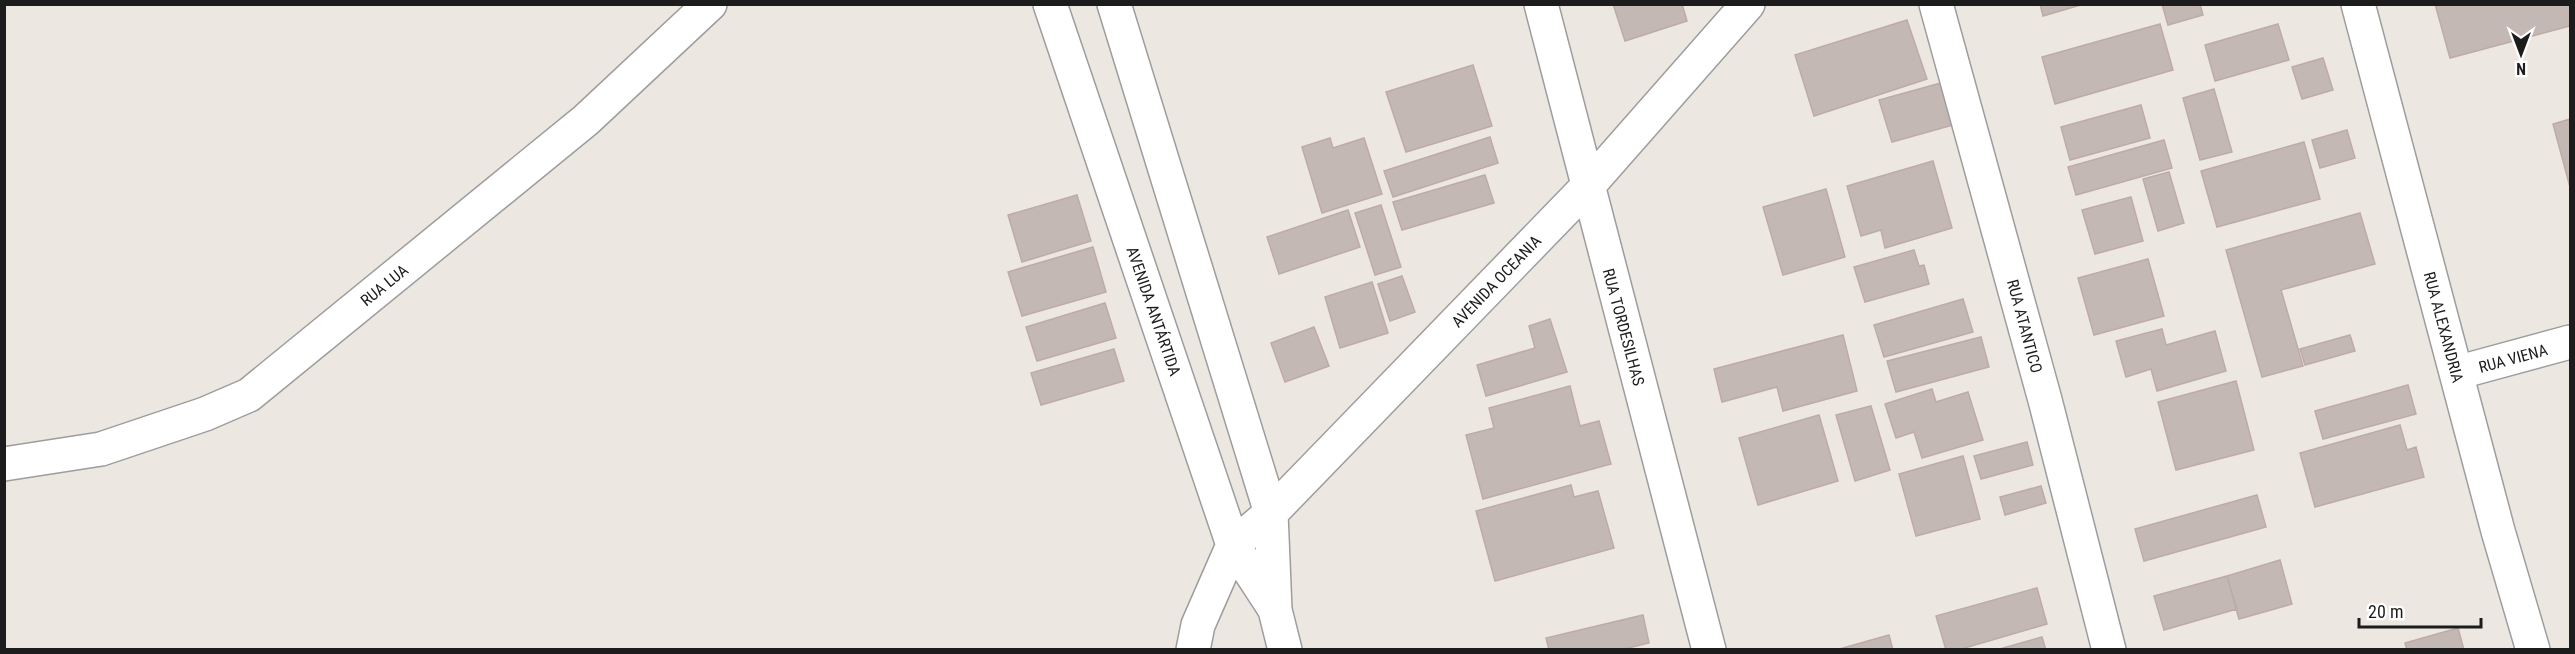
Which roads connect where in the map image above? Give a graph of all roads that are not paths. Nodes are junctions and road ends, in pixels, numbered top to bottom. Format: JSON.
{"nodes":[{"id":1,"x":710,"y":4,"type":"edge"},
{"id":2,"x":1050,"y":4,"type":"edge"},
{"id":3,"x":1114,"y":4,"type":"edge"},
{"id":4,"x":1541,"y":4,"type":"edge"},
{"id":5,"x":1748,"y":4,"type":"edge"},
{"id":6,"x":1936,"y":4,"type":"edge"},
{"id":7,"x":2358,"y":4,"type":"edge"},
{"id":8,"x":1587,"y":187,"type":"junction"},
{"id":9,"x":2571,"y":342,"type":"edge"},
{"id":10,"x":2456,"y":373,"type":"junction"},
{"id":11,"x":4,"y":464,"type":"edge"},
{"id":12,"x":1271,"y":513,"type":"junction"},
{"id":13,"x":1233,"y":545,"type":"junction"},
{"id":14,"x":1275,"y":610,"type":"junction"},
{"id":15,"x":1193,"y":650,"type":"edge"},
{"id":16,"x":1285,"y":650,"type":"edge"},
{"id":17,"x":1708,"y":650,"type":"edge"},
{"id":18,"x":2109,"y":650,"type":"edge"},
{"id":19,"x":2533,"y":650,"type":"edge"}],
"edges":[{"from":1,"to":11,"type":"street","name":"RUA LUA"},
{"from":2,"to":13,"type":"street","name":"AVENIDA ANTÁRTIDA"},
{"from":3,"to":12,"type":"street","name":"AVENIDA ANTÁRTIDA"},
{"from":4,"to":8,"type":"street","name":"RUA TORDESILHAS"},
{"from":5,"to":8,"type":"street","name":"AVENIDA OCEANIA"},
{"from":6,"to":18,"type":"street","name":"RUA ATANTICO"},
{"from":7,"to":10,"type":"street","name":"RUA ALEXANDRIA"},
{"from":8,"to":12,"type":"street","name":"AVENIDA OCEANIA"},
{"from":8,"to":17,"type":"street","name":"RUA TORDESILHAS"},
{"from":9,"to":10,"type":"street","name":"RUA VIENA"},
{"from":10,"to":19,"type":"street","name":"RUA ALEXANDRIA"},
{"from":12,"to":13,"type":"street","name":"AVENIDA OCEANIA"},
{"from":12,"to":14,"type":"street","name":"AVENIDA ANTÁRTIDA"},
{"from":13,"to":14,"type":"street","name":"AVENIDA ANTÁRTIDA"},
{"from":13,"to":15,"type":"street"},
{"from":14,"to":16,"type":"street","name":"AVENIDA ANTÁRTIDA"}]}
